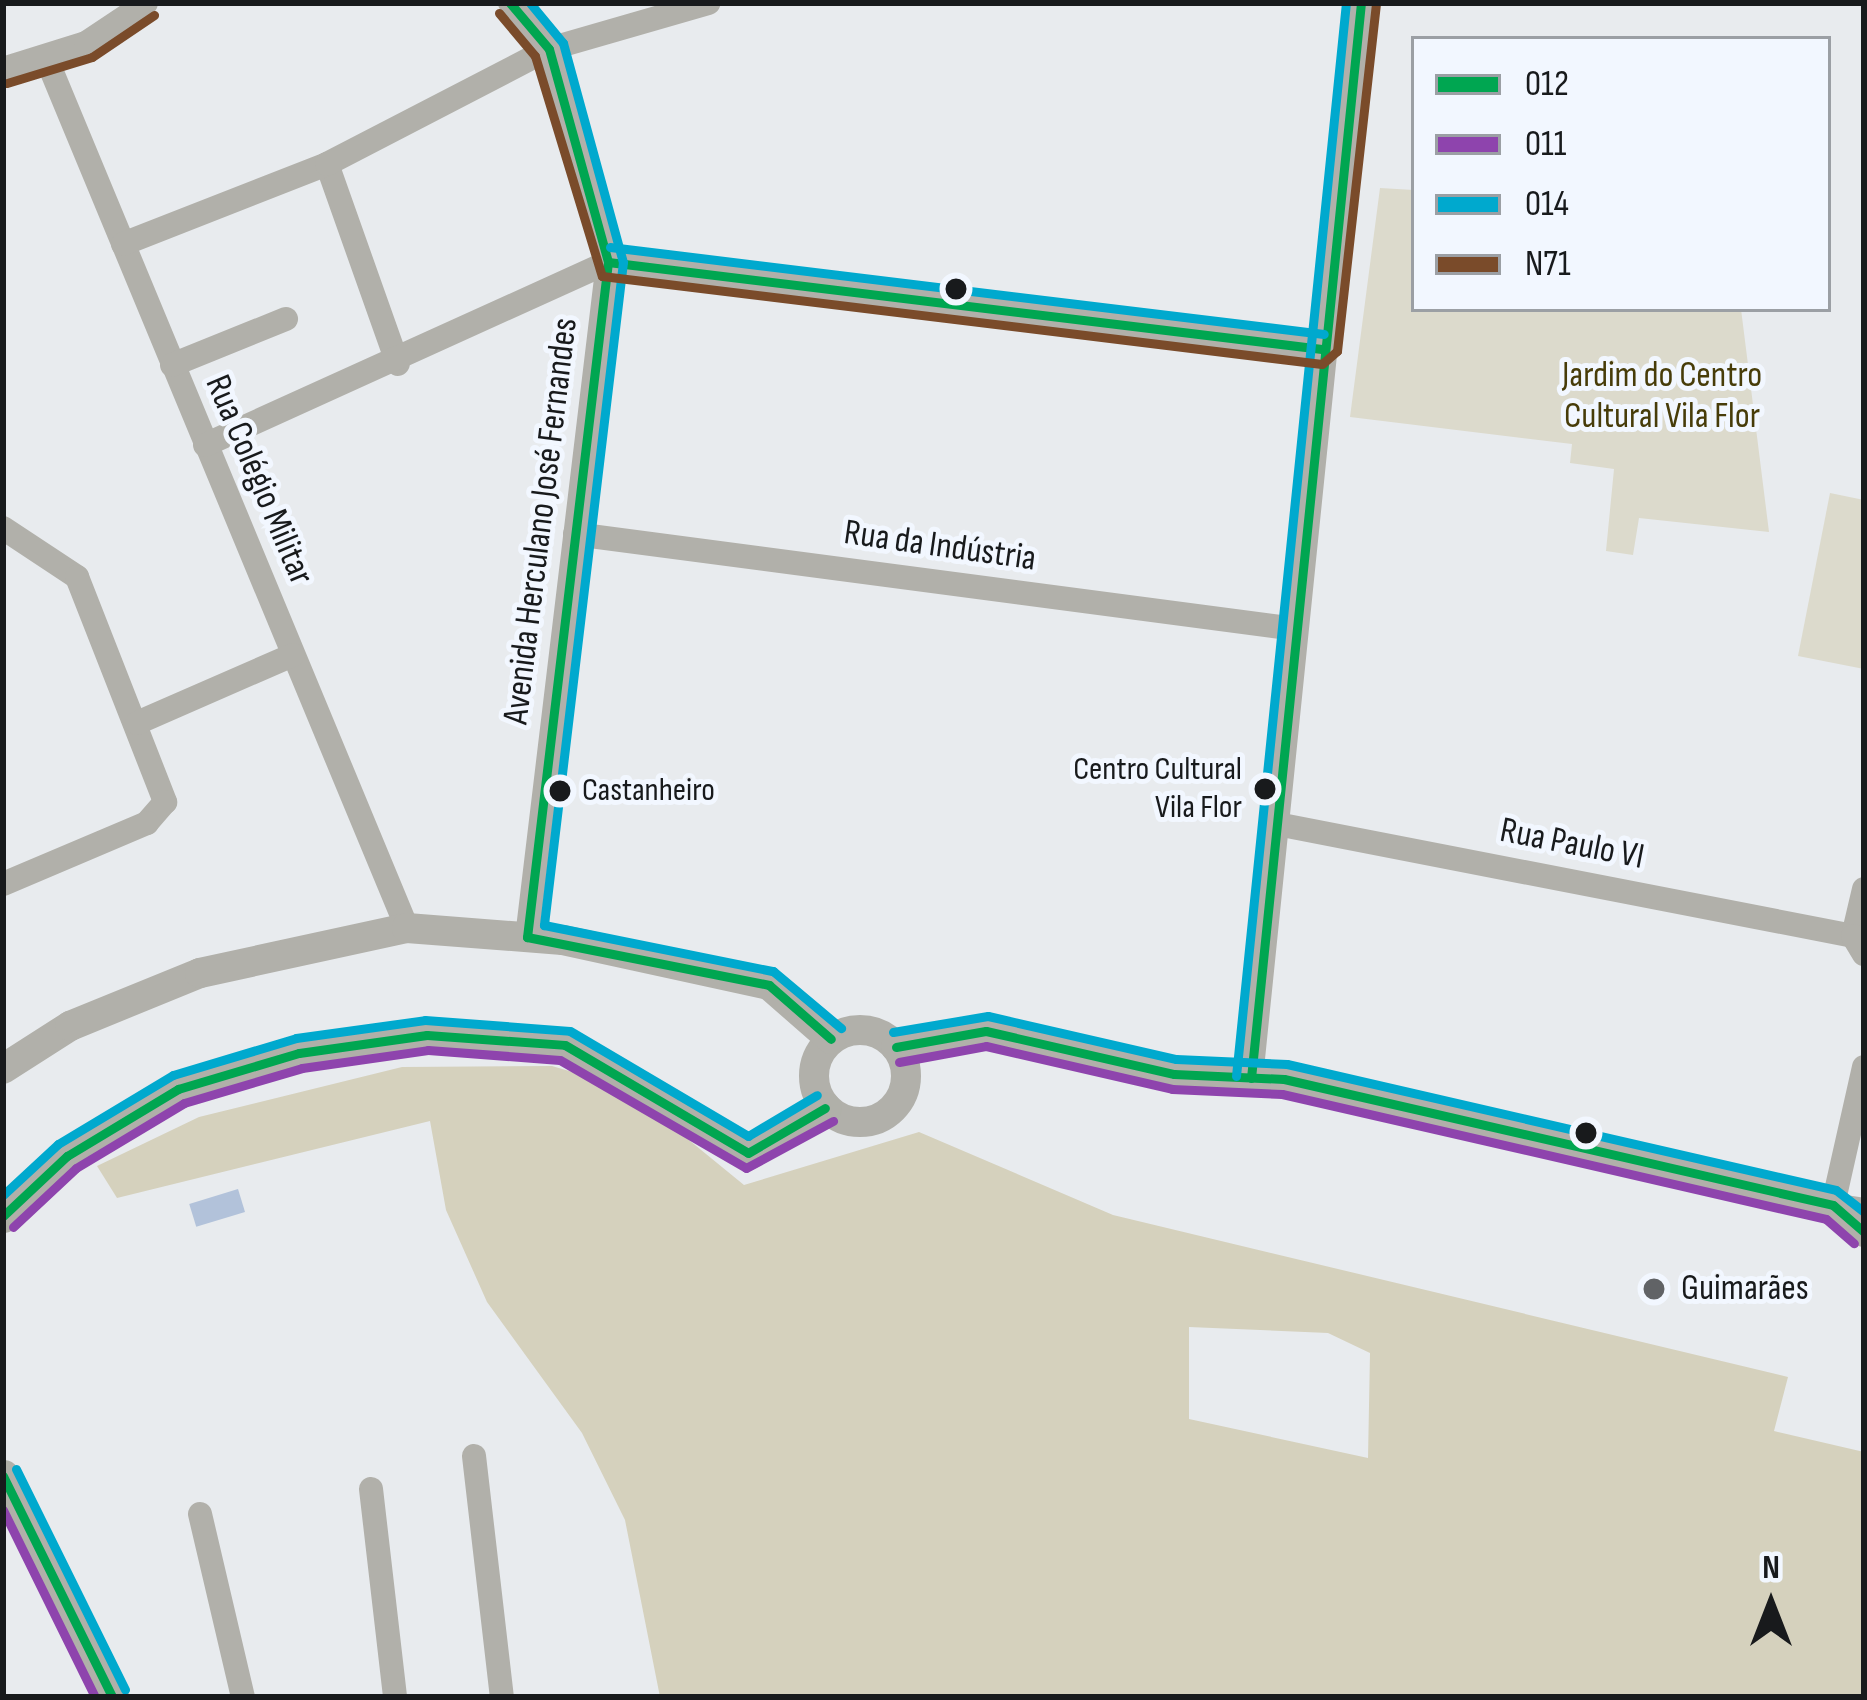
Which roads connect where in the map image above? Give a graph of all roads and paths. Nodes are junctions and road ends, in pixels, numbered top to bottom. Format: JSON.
{"nodes":[{"id":1,"x":146,"y":3,"type":"edge"},
{"id":2,"x":509,"y":3,"type":"edge"},
{"id":3,"x":709,"y":3,"type":"edge"},
{"id":4,"x":1361,"y":3,"type":"edge"},
{"id":5,"x":549,"y":49,"type":"junction"},
{"id":6,"x":47,"y":60,"type":"junction"},
{"id":7,"x":3,"y":69,"type":"edge"},
{"id":8,"x":326,"y":164,"type":"junction"},
{"id":9,"x":123,"y":244,"type":"junction"},
{"id":10,"x":608,"y":262,"type":"junction"},
{"id":11,"x":286,"y":319,"type":"dead end"},
{"id":12,"x":1322,"y":350,"type":"junction"},
{"id":13,"x":398,"y":364,"type":"junction"},
{"id":14,"x":172,"y":365,"type":"junction"},
{"id":15,"x":205,"y":445,"type":"junction"},
{"id":16,"x":3,"y":528,"type":"edge"},
{"id":17,"x":575,"y":534,"type":"junction"},
{"id":18,"x":1296,"y":629,"type":"junction"},
{"id":19,"x":293,"y":655,"type":"junction"},
{"id":20,"x":136,"y":723,"type":"junction"},
{"id":21,"x":1277,"y":824,"type":"junction"},
{"id":22,"x":3,"y":884,"type":"edge"},
{"id":23,"x":1864,"y":890,"type":"edge"},
{"id":24,"x":406,"y":928,"type":"junction"},
{"id":25,"x":526,"y":937,"type":"junction"},
{"id":26,"x":1859,"y":945,"type":"edge"},
{"id":27,"x":831,"y":1039,"type":"junction"},
{"id":28,"x":896,"y":1047,"type":"junction"},
{"id":29,"x":1864,"y":1067,"type":"edge"},
{"id":30,"x":3,"y":1069,"type":"edge"},
{"id":31,"x":1251,"y":1078,"type":"junction"},
{"id":32,"x":825,"y":1108,"type":"junction"},
{"id":33,"x":1833,"y":1205,"type":"junction"},
{"id":34,"x":1864,"y":1210,"type":"edge"},
{"id":35,"x":3,"y":1216,"type":"edge"},
{"id":36,"x":1864,"y":1232,"type":"edge"},
{"id":37,"x":474,"y":1456,"type":"dead end"},
{"id":38,"x":3,"y":1476,"type":"edge"},
{"id":39,"x":371,"y":1490,"type":"dead end"},
{"id":40,"x":200,"y":1514,"type":"dead end"},
{"id":41,"x":112,"y":1697,"type":"edge"},
{"id":42,"x":243,"y":1697,"type":"edge"},
{"id":43,"x":395,"y":1697,"type":"edge"},
{"id":44,"x":502,"y":1697,"type":"edge"}],
"edges":[{"from":1,"to":6,"type":"street"},
{"from":2,"to":5,"type":"street"},
{"from":3,"to":5,"type":"street"},
{"from":4,"to":12,"type":"street"},
{"from":5,"to":8,"type":"street"},
{"from":5,"to":10,"type":"street","name":"Avenida Herculano José Fernandes"},
{"from":6,"to":7,"type":"street"},
{"from":6,"to":9,"type":"street","name":"Rua Colégio Militar"},
{"from":8,"to":9,"type":"street"},
{"from":8,"to":13,"type":"street"},
{"from":9,"to":14,"type":"street","name":"Rua Colégio Militar"},
{"from":10,"to":12,"type":"street"},
{"from":10,"to":13,"type":"street"},
{"from":10,"to":17,"type":"street","name":"Avenida Herculano José Fernandes"},
{"from":11,"to":14,"type":"street"},
{"from":12,"to":18,"type":"street"},
{"from":13,"to":15,"type":"street"},
{"from":14,"to":15,"type":"street","name":"Rua Colégio Militar"},
{"from":15,"to":19,"type":"street","name":"Rua Colégio Militar"},
{"from":16,"to":20,"type":"street"},
{"from":17,"to":18,"type":"street","name":"Rua da Indústria"},
{"from":17,"to":25,"type":"street","name":"Avenida Herculano José Fernandes"},
{"from":18,"to":21,"type":"street"},
{"from":19,"to":20,"type":"street"},
{"from":19,"to":24,"type":"street","name":"Rua Colégio Militar"},
{"from":20,"to":22,"type":"street"},
{"from":21,"to":26,"type":"street","name":"Rua Paulo VI"},
{"from":21,"to":31,"type":"street"},
{"from":23,"to":26,"type":"street"},
{"from":24,"to":25,"type":"street"},
{"from":24,"to":30,"type":"street"},
{"from":25,"to":27,"type":"street"},
{"from":27,"to":28,"type":"street"},
{"from":27,"to":32,"type":"street"},
{"from":28,"to":31,"type":"street"},
{"from":28,"to":32,"type":"street"},
{"from":29,"to":33,"type":"street"},
{"from":31,"to":33,"type":"street"},
{"from":32,"to":35,"type":"main road"},
{"from":33,"to":34,"type":"street"},
{"from":33,"to":36,"type":"street"},
{"from":37,"to":44,"type":"street"},
{"from":38,"to":41,"type":"main road"},
{"from":39,"to":43,"type":"street"},
{"from":40,"to":42,"type":"street"}]}
